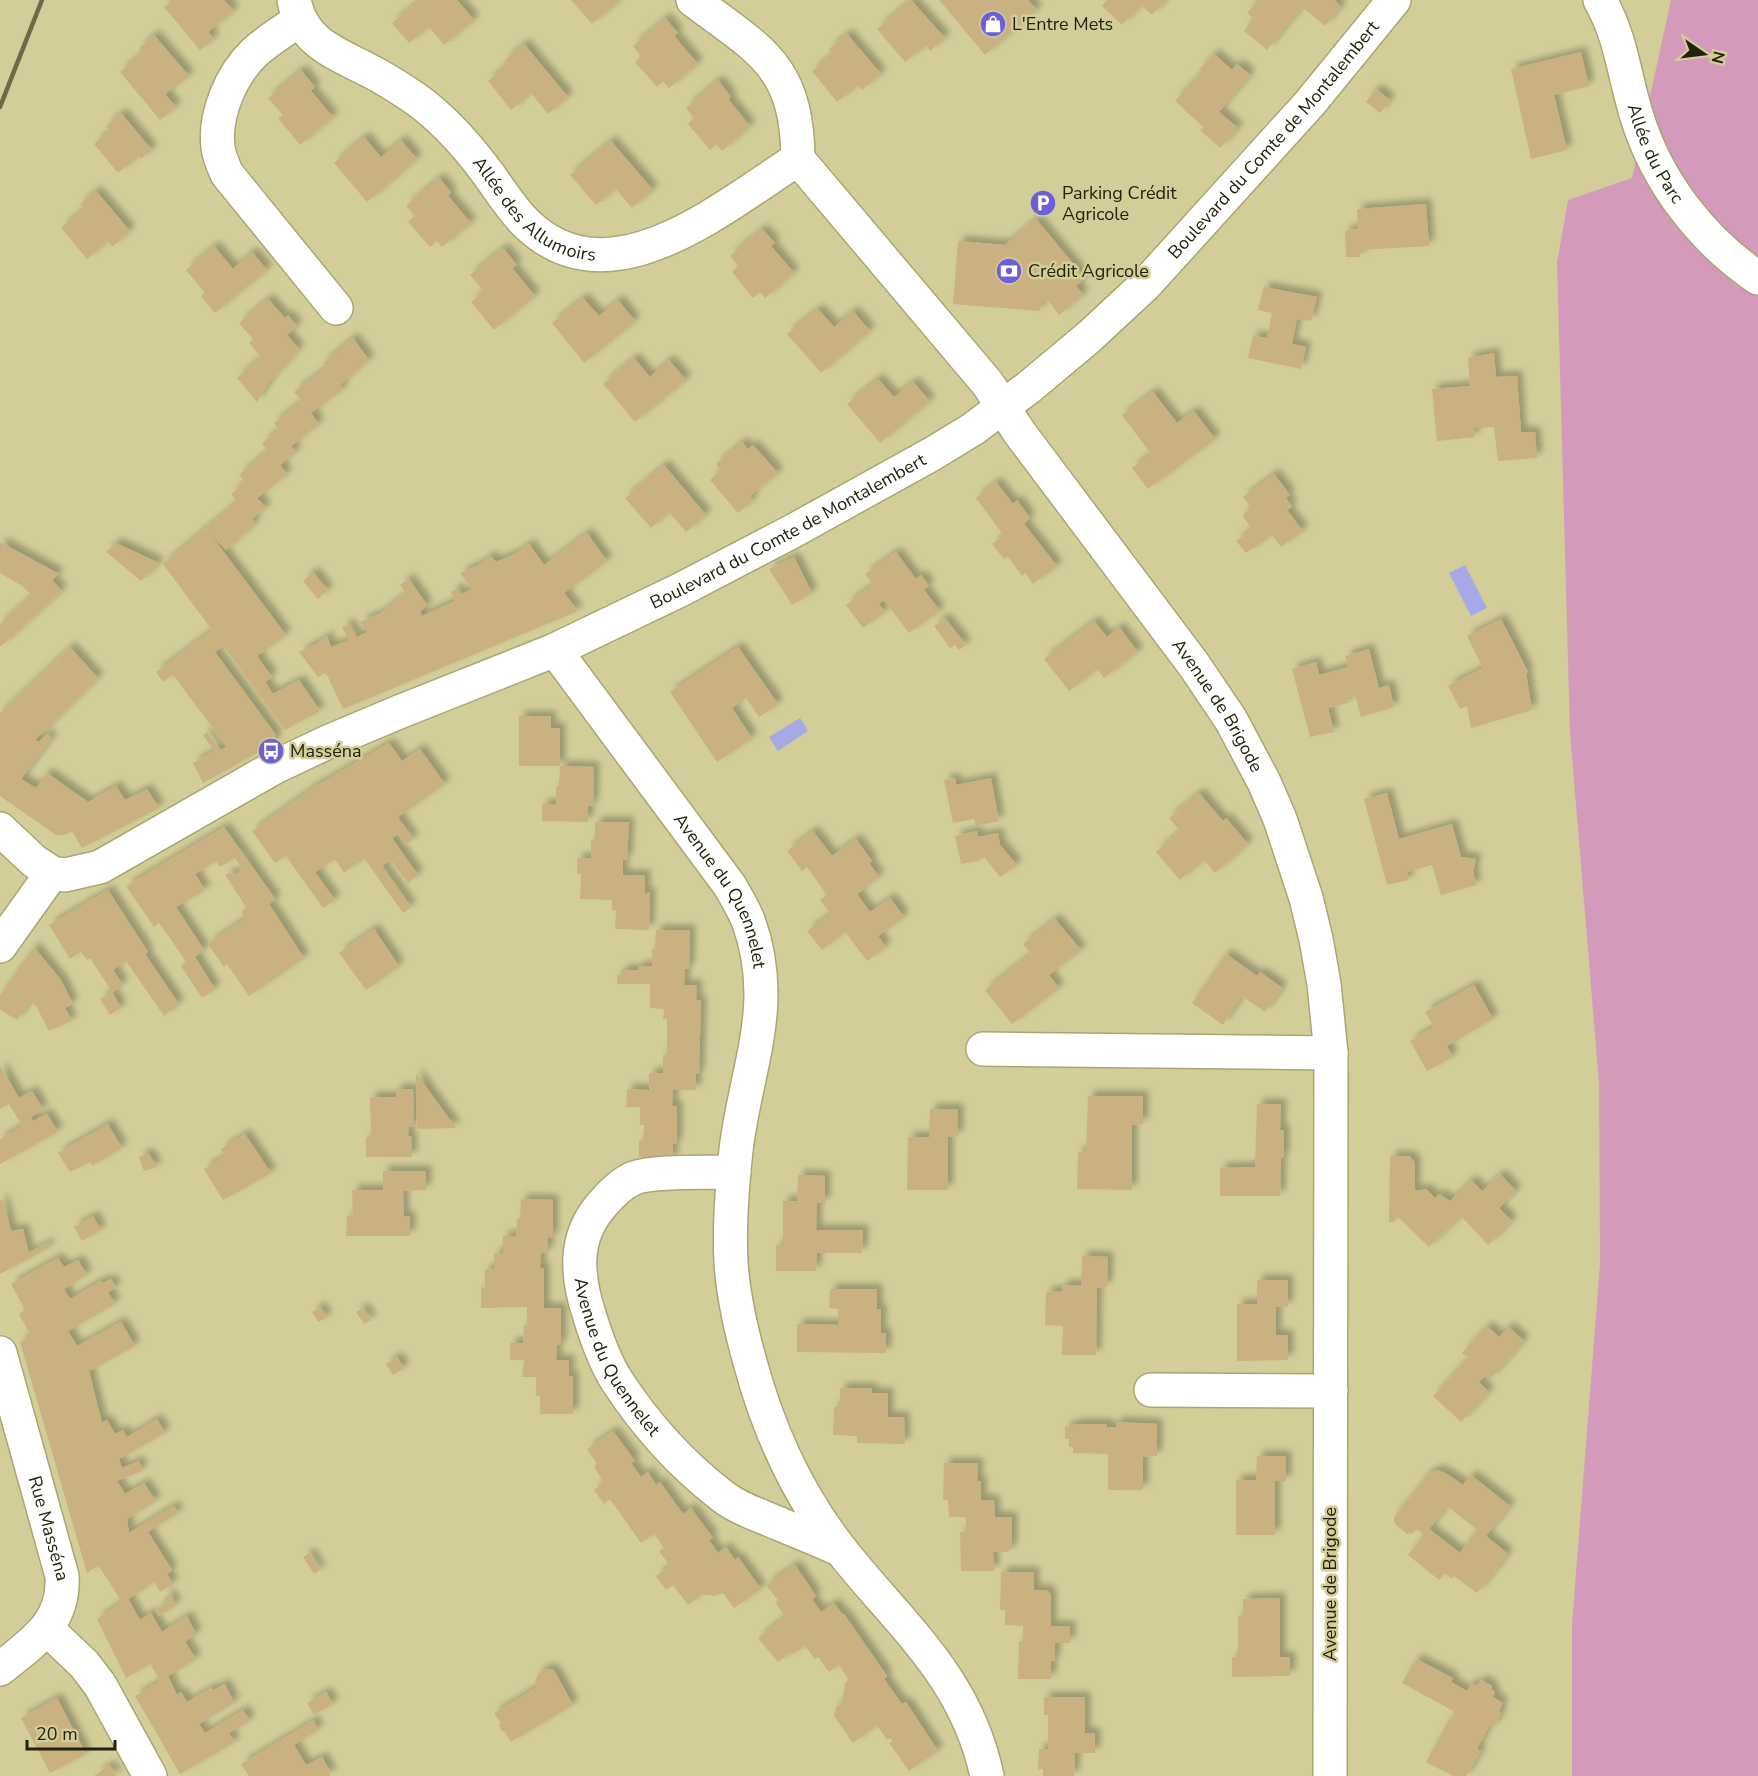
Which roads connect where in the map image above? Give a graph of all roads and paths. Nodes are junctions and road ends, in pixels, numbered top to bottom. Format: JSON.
{"nodes":[{"id":1,"x":693,"y":0,"type":"edge"},
{"id":2,"x":1394,"y":0,"type":"edge"},
{"id":3,"x":1600,"y":0,"type":"edge"},
{"id":4,"x":297,"y":10,"type":"edge"},
{"id":5,"x":798,"y":159,"type":"junction"},
{"id":6,"x":1758,"y":278,"type":"edge"},
{"id":7,"x":336,"y":308,"type":"dead end"},
{"id":8,"x":1003,"y":407,"type":"junction"},
{"id":9,"x":555,"y":650,"type":"junction"},
{"id":10,"x":0,"y":829,"type":"edge"},
{"id":11,"x":52,"y":873,"type":"junction"},
{"id":12,"x":0,"y":946,"type":"edge"},
{"id":13,"x":983,"y":1049,"type":"dead end"},
{"id":14,"x":1331,"y":1053,"type":"junction"},
{"id":15,"x":734,"y":1172,"type":"junction"},
{"id":16,"x":0,"y":1353,"type":"edge"},
{"id":17,"x":1151,"y":1390,"type":"dead end"},
{"id":18,"x":1331,"y":1391,"type":"junction"},
{"id":19,"x":841,"y":1550,"type":"junction"},
{"id":20,"x":47,"y":1629,"type":"junction"},
{"id":21,"x":0,"y":1669,"type":"edge"},
{"id":22,"x":150,"y":1776,"type":"edge"},
{"id":23,"x":987,"y":1776,"type":"edge"},
{"id":24,"x":1330,"y":1776,"type":"edge"}],
"edges":[{"from":1,"to":5,"type":"street"},
{"from":2,"to":8,"type":"street","name":"Boulevard du Comte de Montalembert"},
{"from":3,"to":6,"type":"street","name":"Allée du Parc"},
{"from":4,"to":5,"type":"street","name":"Allée des Allumoirs"},
{"from":4,"to":7,"type":"street","name":"Allée des Allumoirs"},
{"from":5,"to":8,"type":"street"},
{"from":8,"to":9,"type":"street","name":"Boulevard du Comte de Montalembert"},
{"from":8,"to":14,"type":"street","name":"Avenue de Brigode"},
{"from":9,"to":11,"type":"street","name":"Boulevard du Comte de Montalembert"},
{"from":9,"to":15,"type":"street","name":"Avenue du Quennelet"},
{"from":10,"to":11,"type":"street"},
{"from":11,"to":12,"type":"street"},
{"from":13,"to":14,"type":"street"},
{"from":14,"to":18,"type":"street","name":"Avenue de Brigode"},
{"from":15,"to":19,"type":"street","name":"Avenue du Quennelet"},
{"from":15,"to":19,"type":"street","name":"Avenue du Quennelet"},
{"from":16,"to":20,"type":"street","name":"Rue Masséna"},
{"from":17,"to":18,"type":"street"},
{"from":18,"to":24,"type":"street","name":"Avenue de Brigode"},
{"from":19,"to":23,"type":"street","name":"Avenue du Quennelet"},
{"from":20,"to":21,"type":"street"},
{"from":20,"to":22,"type":"street"}]}
